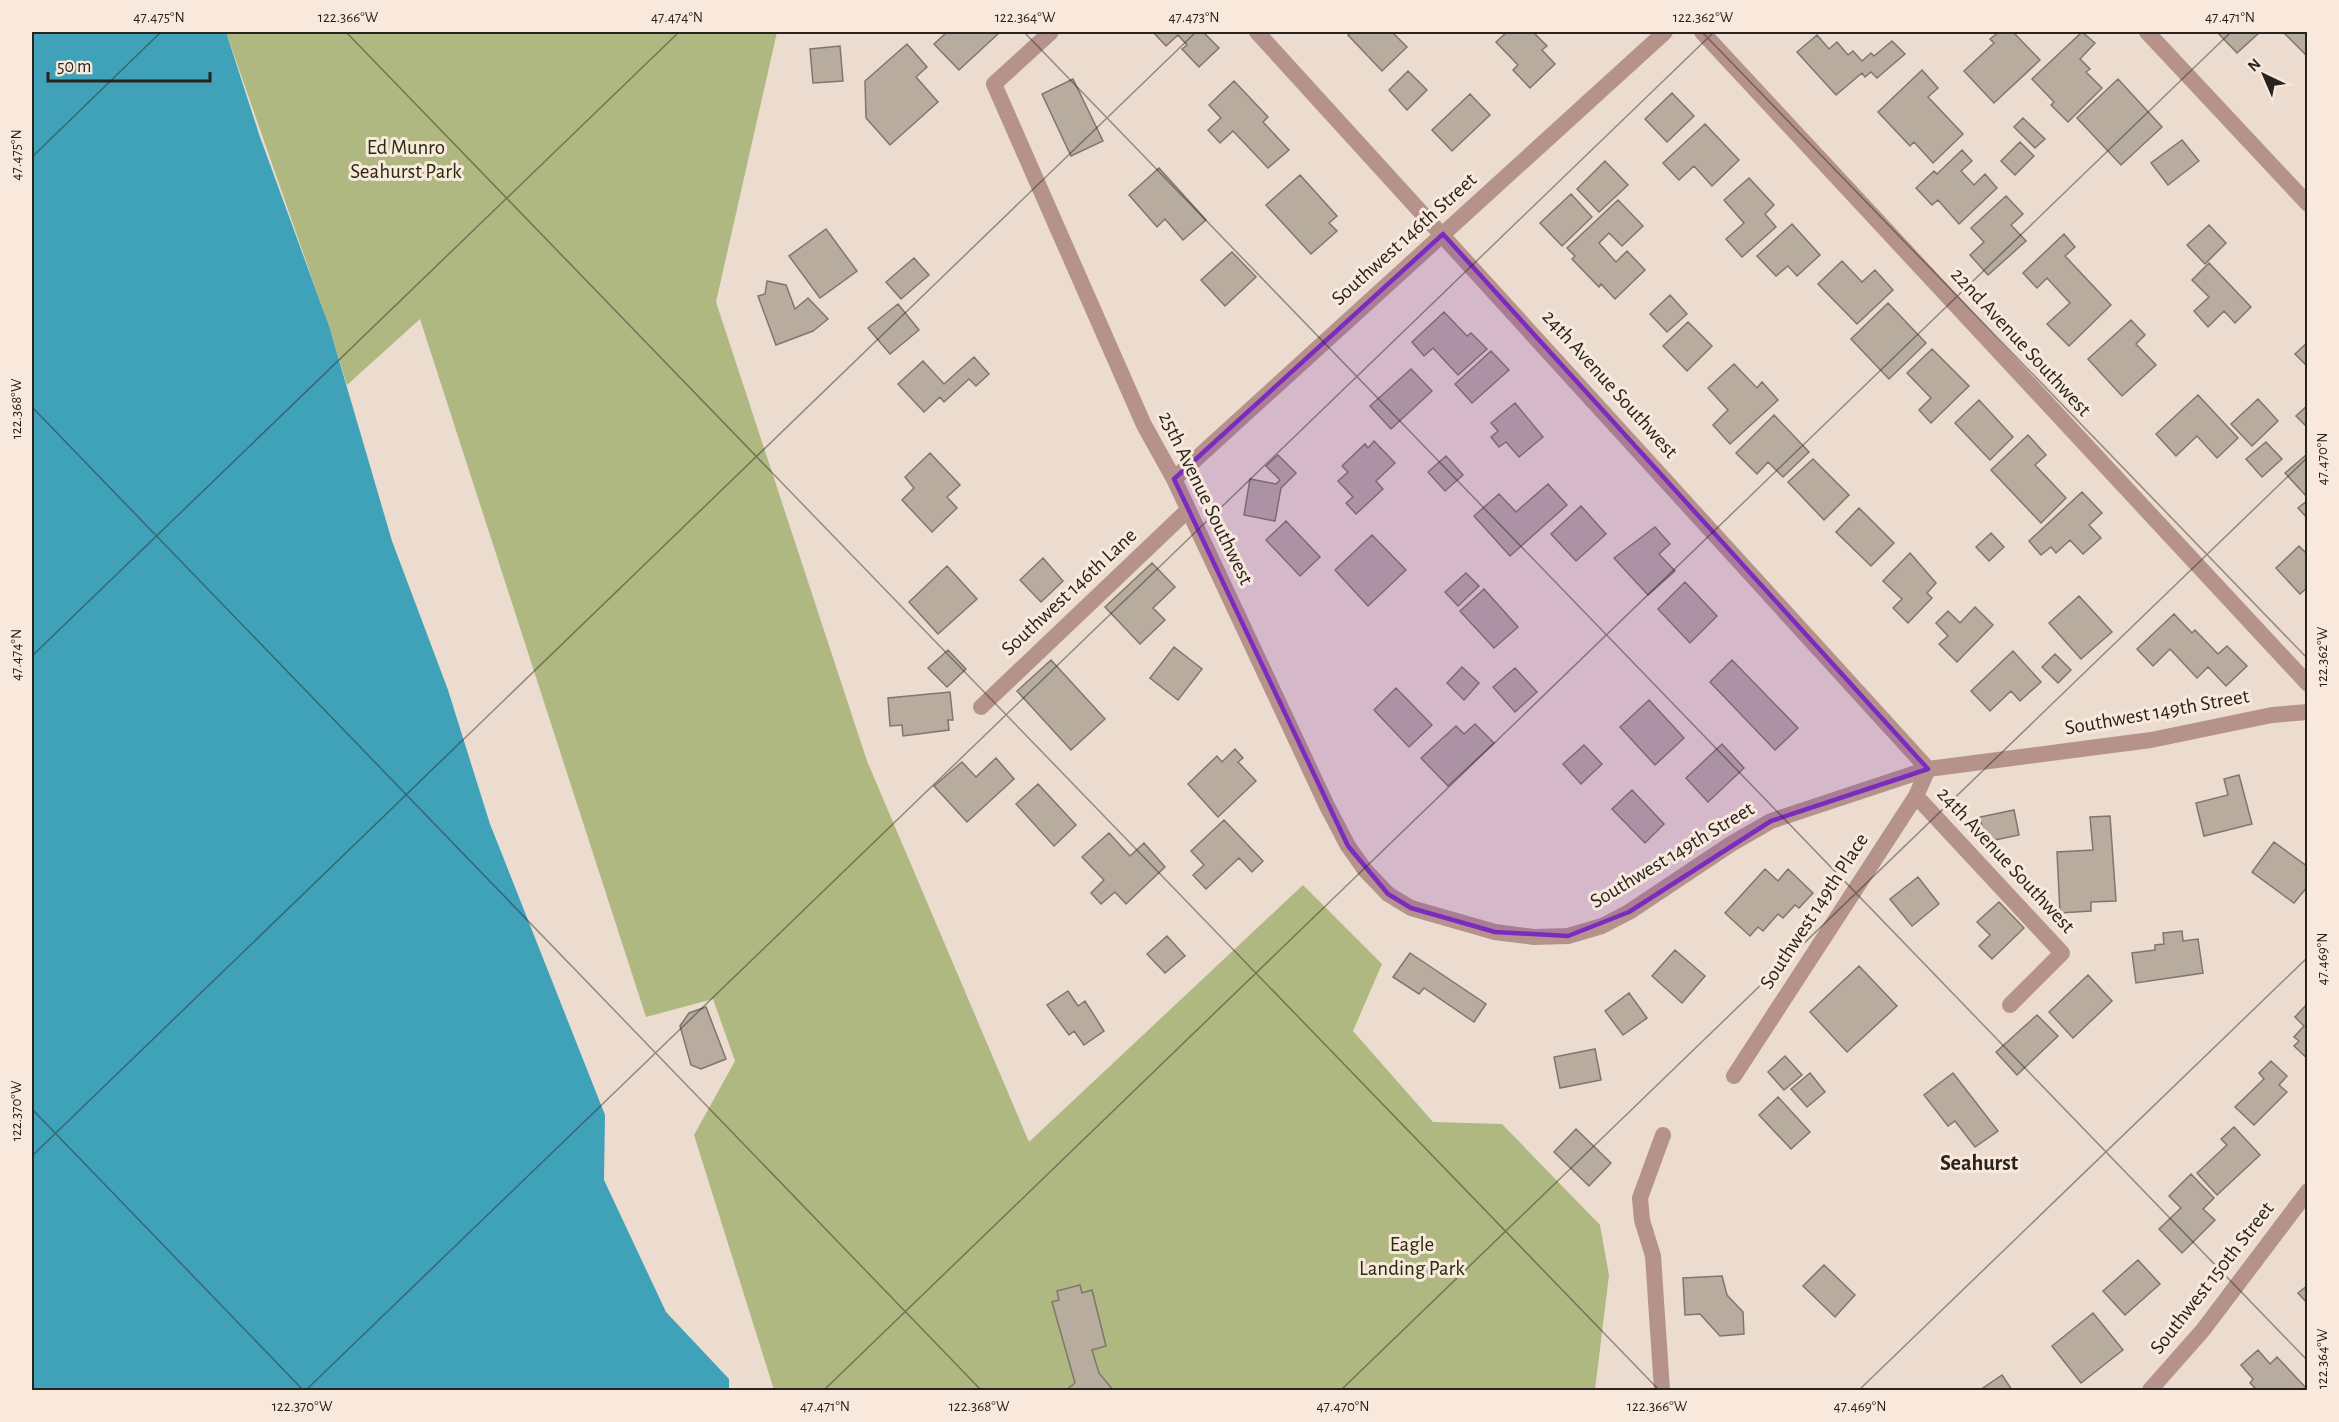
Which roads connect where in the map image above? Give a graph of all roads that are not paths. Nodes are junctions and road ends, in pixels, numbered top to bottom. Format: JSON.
{"nodes":[{"id":1,"x":1051,"y":32,"type":"edge"},
{"id":2,"x":1257,"y":32,"type":"edge"},
{"id":3,"x":1665,"y":32,"type":"edge"},
{"id":4,"x":1702,"y":32,"type":"edge"},
{"id":5,"x":2146,"y":32,"type":"edge"},
{"id":6,"x":2307,"y":204,"type":"edge"},
{"id":7,"x":1443,"y":234,"type":"junction"},
{"id":8,"x":1174,"y":479,"type":"junction"},
{"id":9,"x":1188,"y":510,"type":"junction"},
{"id":10,"x":2307,"y":684,"type":"edge"},
{"id":11,"x":981,"y":706,"type":"dead end"},
{"id":12,"x":2307,"y":712,"type":"edge"},
{"id":13,"x":1928,"y":769,"type":"junction"},
{"id":14,"x":1916,"y":796,"type":"junction"},
{"id":15,"x":1411,"y":908,"type":"joint"},
{"id":16,"x":2010,"y":1005,"type":"dead end"},
{"id":17,"x":1734,"y":1076,"type":"dead end"},
{"id":18,"x":1663,"y":1134,"type":"dead end"},
{"id":19,"x":2307,"y":1191,"type":"edge"},
{"id":20,"x":2301,"y":1206,"type":"edge"},
{"id":21,"x":1662,"y":1390,"type":"edge"},
{"id":22,"x":2150,"y":1390,"type":"edge"}],
"edges":[{"from":1,"to":8,"type":"street","name":"25th Avenue Southwest"},
{"from":2,"to":7,"type":"street","name":"24th Avenue Southwest"},
{"from":3,"to":7,"type":"street","name":"Southwest 146th Street"},
{"from":4,"to":10,"type":"street","name":"22nd Avenue Southwest"},
{"from":5,"to":6,"type":"street"},
{"from":7,"to":8,"type":"street","name":"Southwest 146th Street"},
{"from":7,"to":13,"type":"street","name":"24th Avenue Southwest"},
{"from":8,"to":9,"type":"street","name":"25th Avenue Southwest"},
{"from":9,"to":11,"type":"street","name":"Southwest 146th Lane"},
{"from":9,"to":15,"type":"street","name":"25th Avenue Southwest"},
{"from":12,"to":13,"type":"street","name":"Southwest 149th Street"},
{"from":13,"to":14,"type":"street","name":"Southwest 149th Place"},
{"from":13,"to":15,"type":"street","name":"Southwest 149th Street"},
{"from":14,"to":16,"type":"street","name":"24th Avenue Southwest"},
{"from":14,"to":17,"type":"street","name":"Southwest 149th Place"},
{"from":18,"to":21,"type":"street"},
{"from":19,"to":20,"type":"street","name":"Southwest 150th Street"},
{"from":20,"to":22,"type":"street","name":"Southwest 150th Street"}]}
